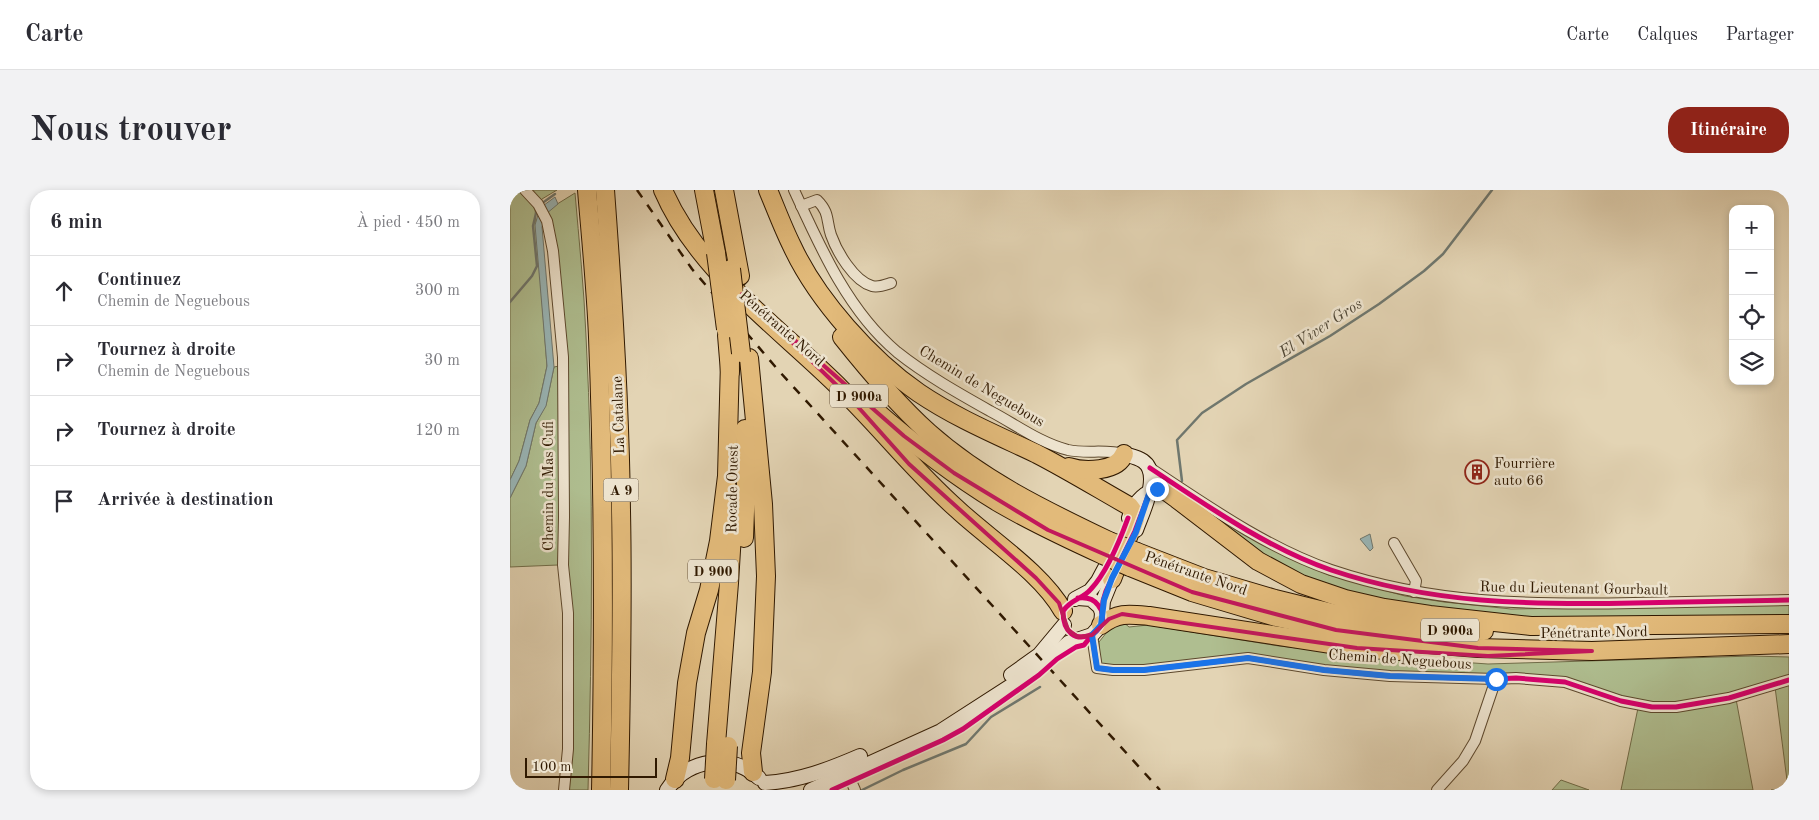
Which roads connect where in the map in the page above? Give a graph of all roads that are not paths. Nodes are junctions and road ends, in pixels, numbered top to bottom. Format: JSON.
{"nodes":[{"id":1,"x":525,"y":190,"type":"edge"},
{"id":2,"x":587,"y":190,"type":"edge"},
{"id":3,"x":605,"y":190,"type":"edge"},
{"id":4,"x":663,"y":190,"type":"edge"},
{"id":5,"x":704,"y":190,"type":"edge"},
{"id":6,"x":717,"y":190,"type":"edge"},
{"id":7,"x":724,"y":190,"type":"edge"},
{"id":8,"x":763,"y":190,"type":"edge"},
{"id":9,"x":768,"y":190,"type":"edge"},
{"id":10,"x":794,"y":190,"type":"edge"},
{"id":11,"x":801,"y":206,"type":"junction"},
{"id":12,"x":732,"y":274,"type":"junction"},
{"id":13,"x":891,"y":282,"type":"dead end"},
{"id":14,"x":740,"y":357,"type":"junction"},
{"id":15,"x":1124,"y":454,"type":"junction"},
{"id":16,"x":1038,"y":455,"type":"junction"},
{"id":17,"x":1146,"y":465,"type":"junction"},
{"id":18,"x":1145,"y":497,"type":"junction"},
{"id":19,"x":1394,"y":543,"type":"dead end"},
{"id":20,"x":1106,"y":548,"type":"junction"},
{"id":21,"x":1133,"y":560,"type":"junction"},
{"id":22,"x":1112,"y":578,"type":"junction"},
{"id":23,"x":1414,"y":592,"type":"junction"},
{"id":24,"x":1078,"y":598,"type":"junction"},
{"id":25,"x":1789,"y":600,"type":"edge"},
{"id":26,"x":1064,"y":618,"type":"junction"},
{"id":27,"x":1784,"y":625,"type":"edge"},
{"id":28,"x":1095,"y":635,"type":"junction"},
{"id":29,"x":1789,"y":644,"type":"edge"},
{"id":30,"x":1655,"y":649,"type":"junction"},
{"id":31,"x":1592,"y":651,"type":"junction"},
{"id":32,"x":1789,"y":652,"type":"edge"},
{"id":33,"x":1496,"y":679,"type":"junction"},
{"id":34,"x":1789,"y":680,"type":"edge"},
{"id":35,"x":847,"y":772,"type":"junction"},
{"id":36,"x":762,"y":782,"type":"edge"},
{"id":37,"x":671,"y":784,"type":"edge"},
{"id":38,"x":719,"y":785,"type":"edge"},
{"id":39,"x":564,"y":790,"type":"edge"},
{"id":40,"x":600,"y":790,"type":"edge"},
{"id":41,"x":619,"y":790,"type":"edge"},
{"id":42,"x":811,"y":790,"type":"edge"},
{"id":43,"x":855,"y":790,"type":"edge"},
{"id":44,"x":1437,"y":790,"type":"edge"}],
"edges":[{"from":1,"to":39,"type":"street","name":"Chemin du Mas Cufi"},
{"from":2,"to":40,"type":"highway","name":"La Catalane","number":"A 9"},
{"from":3,"to":41,"type":"highway","name":"La Catalane","number":"A 9"},
{"from":4,"to":12,"type":"highway","number":"D 900a"},
{"from":5,"to":14,"type":"highway","name":"Rocade Ouest","number":"D 900","bridge":true},
{"from":6,"to":12,"type":"highway","name":"Rocade Ouest","number":"D 900"},
{"from":7,"to":12,"type":"highway","number":"D 900"},
{"from":8,"to":20,"type":"highway","name":"Pénétrante Nord","number":"D 900a"},
{"from":9,"to":16,"type":"highway"},
{"from":10,"to":11,"type":"street","name":"Chemin de Neguebous"},
{"from":11,"to":13,"type":"street"},
{"from":11,"to":15,"type":"street","name":"Chemin de Neguebous"},
{"from":12,"to":14,"type":"highway","name":"Rocade Ouest","number":"D 900","bridge":true},
{"from":12,"to":20,"type":"highway","name":"Pénétrante Nord","number":"D 900a"},
{"from":12,"to":26,"type":"highway"},
{"from":14,"to":36,"type":"highway","number":"D 900"},
{"from":14,"to":37,"type":"highway","number":"D 900"},
{"from":14,"to":38,"type":"highway","name":"Rocade Ouest","number":"D 900","bridge":true},
{"from":15,"to":16,"type":"highway"},
{"from":15,"to":17,"type":"main road"},
{"from":16,"to":18,"type":"highway"},
{"from":17,"to":18,"type":"main road"},
{"from":17,"to":23,"type":"street","name":"Rue du Lieutenant Gourbault"},
{"from":18,"to":22,"type":"highway"},
{"from":18,"to":22,"type":"main road"},
{"from":18,"to":24,"type":"main road"},
{"from":18,"to":27,"type":"highway"},
{"from":19,"to":23,"type":"street"},
{"from":20,"to":21,"type":"highway","name":"Pénétrante Nord","number":"D 900a","bridge":true},
{"from":21,"to":27,"type":"highway","name":"Pénétrante Nord","number":"D 900a"},
{"from":21,"to":31,"type":"highway","name":"Pénétrante Nord","number":"D 900a"},
{"from":22,"to":28,"type":"main road"},
{"from":23,"to":25,"type":"street","name":"Rue du Lieutenant Gourbault"},
{"from":24,"to":26,"type":"main road"},
{"from":24,"to":28,"type":"main road"},
{"from":26,"to":28,"type":"main road"},
{"from":26,"to":36,"type":"main road"},
{"from":28,"to":31,"type":"highway"},
{"from":28,"to":33,"type":"street","name":"Chemin de Neguebous"},
{"from":28,"to":35,"type":"main road"},
{"from":29,"to":30,"type":"highway","name":"Pénétrante Nord","number":"D 900a"},
{"from":30,"to":31,"type":"highway","name":"Pénétrante Nord","number":"D 900a"},
{"from":30,"to":32,"type":"highway"},
{"from":33,"to":34,"type":"street","name":"Chemin de Neguebous"},
{"from":33,"to":44,"type":"street"},
{"from":35,"to":42,"type":"main road"},
{"from":35,"to":43,"type":"street"},
{"from":36,"to":37,"type":"main road"}]}
